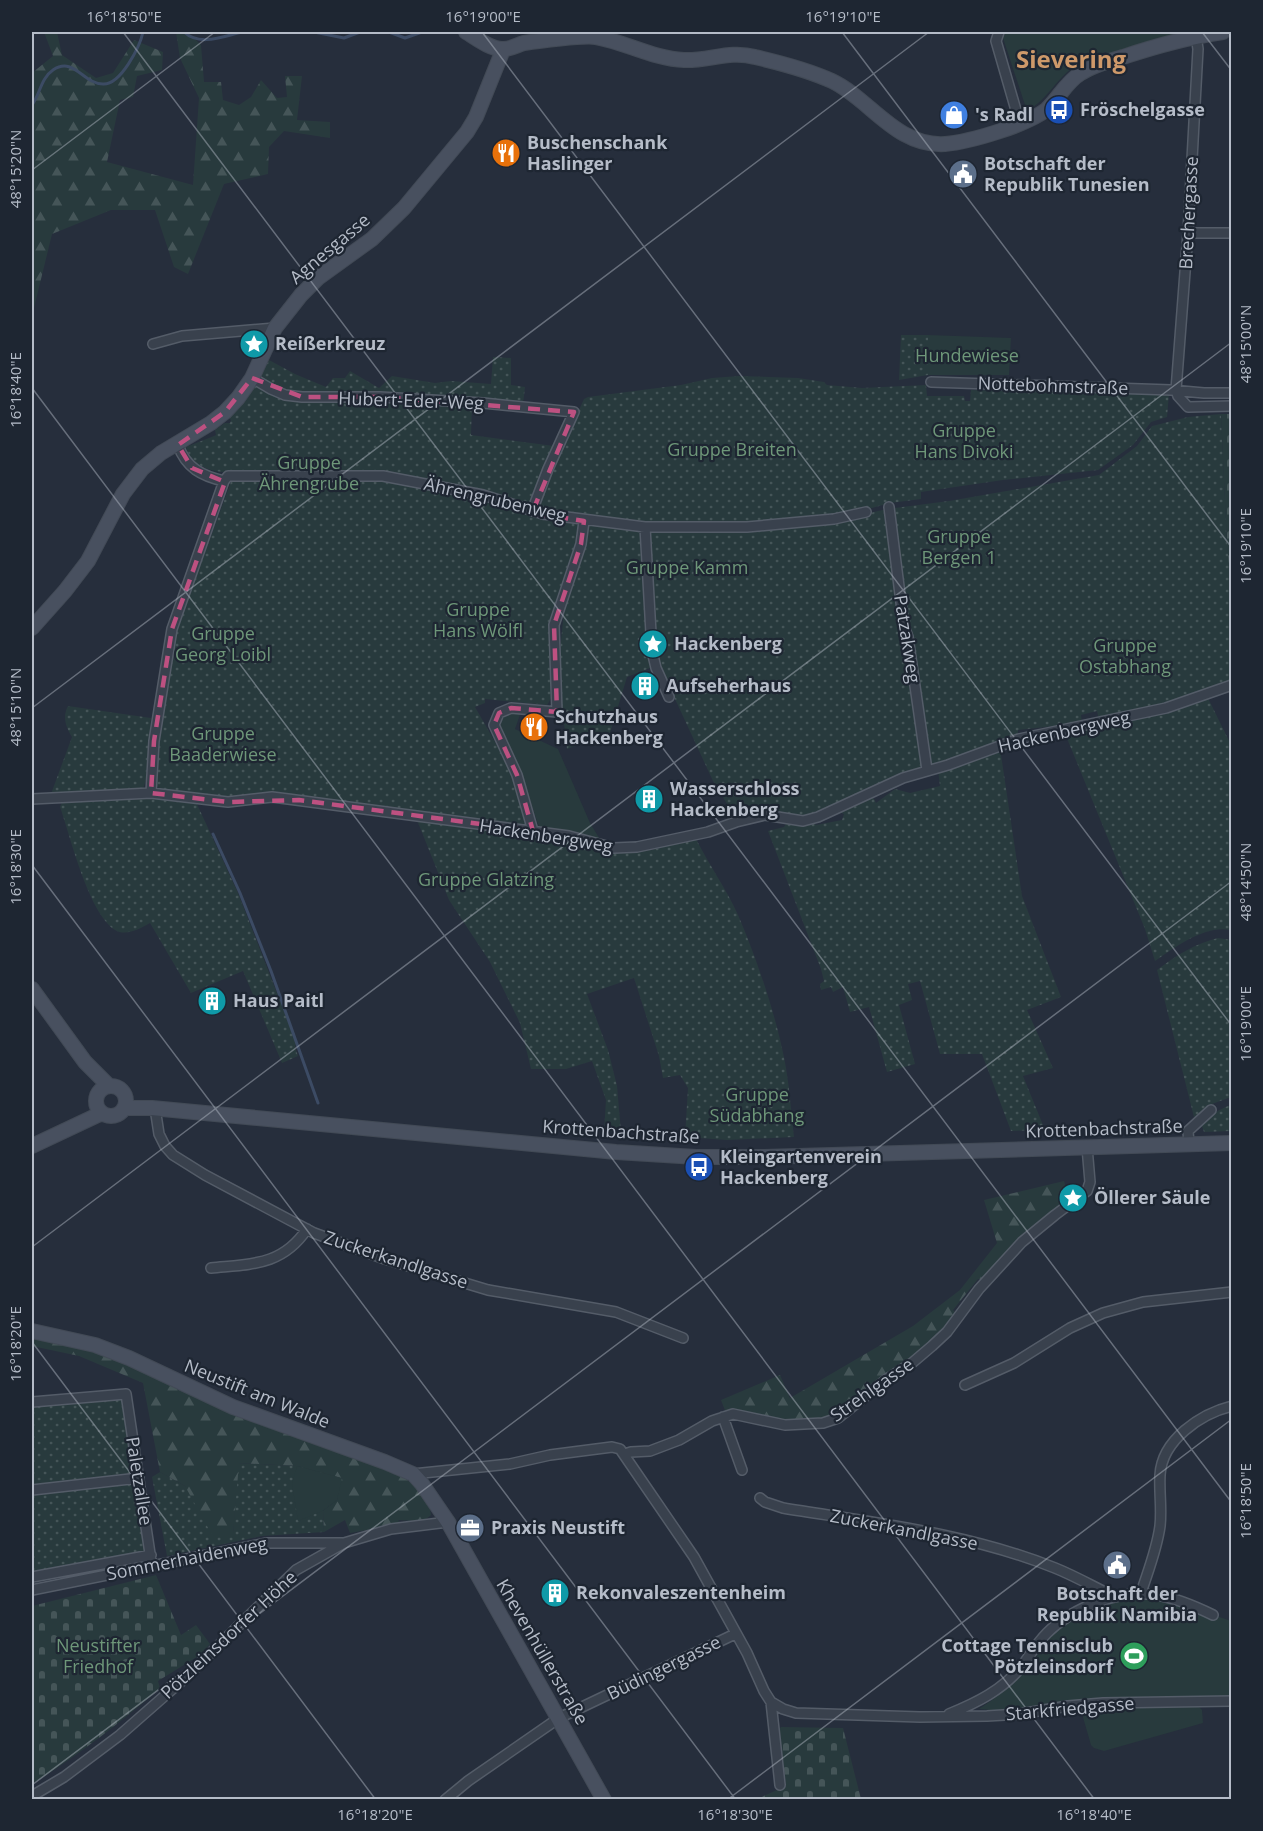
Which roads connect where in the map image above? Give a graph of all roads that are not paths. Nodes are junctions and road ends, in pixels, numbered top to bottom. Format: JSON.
{"nodes":[{"id":1,"x":466,"y":32,"type":"edge"},
{"id":2,"x":999,"y":32,"type":"edge"},
{"id":3,"x":1223,"y":32,"type":"edge"},
{"id":4,"x":1194,"y":34,"type":"edge"},
{"id":5,"x":503,"y":50,"type":"junction"},
{"id":6,"x":1020,"y":124,"type":"junction"},
{"id":7,"x":1188,"y":233,"type":"junction"},
{"id":8,"x":1232,"y":233,"type":"edge"},
{"id":9,"x":275,"y":328,"type":"junction"},
{"id":10,"x":153,"y":344,"type":"dead end"},
{"id":11,"x":252,"y":378,"type":"junction"},
{"id":12,"x":931,"y":382,"type":"dead end"},
{"id":13,"x":1176,"y":390,"type":"junction"},
{"id":14,"x":1232,"y":393,"type":"edge"},
{"id":15,"x":1232,"y":406,"type":"edge"},
{"id":16,"x":178,"y":445,"type":"junction"},
{"id":17,"x":224,"y":481,"type":"junction"},
{"id":18,"x":889,"y":507,"type":"dead end"},
{"id":19,"x":532,"y":512,"type":"junction"},
{"id":20,"x":866,"y":512,"type":"dead end"},
{"id":21,"x":584,"y":521,"type":"junction"},
{"id":22,"x":645,"y":527,"type":"junction"},
{"id":23,"x":32,"y":628,"type":"edge"},
{"id":24,"x":1232,"y":685,"type":"edge"},
{"id":25,"x":669,"y":697,"type":"dead end"},
{"id":26,"x":927,"y":770,"type":"junction"},
{"id":27,"x":151,"y":794,"type":"junction"},
{"id":28,"x":32,"y":800,"type":"edge"},
{"id":29,"x":533,"y":831,"type":"junction"},
{"id":30,"x":32,"y":989,"type":"edge"},
{"id":31,"x":102,"y":1099,"type":"junction"},
{"id":32,"x":125,"y":1103,"type":"junction"},
{"id":33,"x":154,"y":1108,"type":"junction"},
{"id":34,"x":1211,"y":1110,"type":"dead end"},
{"id":35,"x":1232,"y":1143,"type":"edge"},
{"id":36,"x":1189,"y":1144,"type":"junction"},
{"id":37,"x":32,"y":1146,"type":"edge"},
{"id":38,"x":1087,"y":1147,"type":"junction"},
{"id":39,"x":307,"y":1229,"type":"junction"},
{"id":40,"x":211,"y":1268,"type":"dead end"},
{"id":41,"x":1232,"y":1292,"type":"edge"},
{"id":42,"x":32,"y":1330,"type":"edge"},
{"id":43,"x":683,"y":1338,"type":"dead end"},
{"id":44,"x":966,"y":1385,"type":"dead end"},
{"id":45,"x":32,"y":1402,"type":"edge"},
{"id":46,"x":1232,"y":1406,"type":"edge"},
{"id":47,"x":723,"y":1417,"type":"junction"},
{"id":48,"x":625,"y":1454,"type":"junction"},
{"id":49,"x":742,"y":1470,"type":"dead end"},
{"id":50,"x":413,"y":1474,"type":"junction"},
{"id":51,"x":139,"y":1478,"type":"junction"},
{"id":52,"x":32,"y":1490,"type":"edge"},
{"id":53,"x":760,"y":1498,"type":"dead end"},
{"id":54,"x":448,"y":1522,"type":"junction"},
{"id":55,"x":344,"y":1543,"type":"junction"},
{"id":56,"x":151,"y":1555,"type":"junction"},
{"id":57,"x":152,"y":1567,"type":"junction"},
{"id":58,"x":32,"y":1577,"type":"edge"},
{"id":59,"x":32,"y":1590,"type":"edge"},
{"id":60,"x":1141,"y":1593,"type":"junction"},
{"id":61,"x":1113,"y":1596,"type":"junction"},
{"id":62,"x":1213,"y":1614,"type":"dead end"},
{"id":63,"x":735,"y":1634,"type":"junction"},
{"id":64,"x":1232,"y":1701,"type":"edge"},
{"id":65,"x":771,"y":1702,"type":"junction"},
{"id":66,"x":944,"y":1716,"type":"junction"},
{"id":67,"x":559,"y":1718,"type":"junction"},
{"id":68,"x":780,"y":1785,"type":"dead end"},
{"id":69,"x":32,"y":1796,"type":"edge"},
{"id":70,"x":445,"y":1800,"type":"edge"},
{"id":71,"x":604,"y":1800,"type":"edge"}],
"edges":[{"from":1,"to":5,"type":"main road"},
{"from":2,"to":6,"type":"street"},
{"from":3,"to":4,"type":"main road"},
{"from":4,"to":6,"type":"main road"},
{"from":4,"to":7,"type":"street","name":"Brechergasse"},
{"from":5,"to":6,"type":"main road"},
{"from":5,"to":9,"type":"main road","name":"Agnesgasse"},
{"from":7,"to":8,"type":"street"},
{"from":7,"to":13,"type":"street","name":"Brechergasse"},
{"from":9,"to":10,"type":"street"},
{"from":9,"to":11,"type":"main road","name":"Agnesgasse"},
{"from":11,"to":16,"type":"main road","name":"Agnesgasse"},
{"from":11,"to":19,"type":"street","name":"Hubert-Eder-Weg"},
{"from":12,"to":13,"type":"street","name":"Nottebohmstraße"},
{"from":13,"to":14,"type":"street","name":"Nottebohmstraße"},
{"from":13,"to":15,"type":"street"},
{"from":16,"to":17,"type":"street"},
{"from":16,"to":23,"type":"main road","name":"Agnesgasse"},
{"from":17,"to":19,"type":"street","name":"Ährengrubenweg"},
{"from":17,"to":27,"type":"street"},
{"from":18,"to":26,"type":"street","name":"Patzakweg"},
{"from":19,"to":21,"type":"street","name":"Ährengrubenweg"},
{"from":20,"to":22,"type":"street","name":"Ährengrubenweg"},
{"from":21,"to":22,"type":"street","name":"Ährengrubenweg"},
{"from":21,"to":29,"type":"street"},
{"from":22,"to":25,"type":"street"},
{"from":24,"to":26,"type":"street","name":"Hackenbergweg"},
{"from":26,"to":29,"type":"street","name":"Hackenbergweg"},
{"from":27,"to":28,"type":"street","name":"Hackenbergweg"},
{"from":27,"to":29,"type":"street","name":"Hackenbergweg"},
{"from":30,"to":31,"type":"main road"},
{"from":31,"to":32,"type":"main road","name":"Krottenbachstraße"},
{"from":31,"to":32,"type":"main road"},
{"from":31,"to":37,"type":"main road"},
{"from":32,"to":33,"type":"main road","name":"Krottenbachstraße"},
{"from":33,"to":38,"type":"main road","name":"Krottenbachstraße"},
{"from":33,"to":39,"type":"street","name":"Zuckerkandlgasse"},
{"from":34,"to":36,"type":"street"},
{"from":35,"to":36,"type":"main road","name":"Krottenbachstraße"},
{"from":36,"to":38,"type":"main road","name":"Krottenbachstraße"},
{"from":38,"to":47,"type":"street","name":"Strehlgasse"},
{"from":39,"to":40,"type":"street"},
{"from":39,"to":43,"type":"street","name":"Zuckerkandlgasse"},
{"from":41,"to":44,"type":"street"},
{"from":42,"to":50,"type":"main road","name":"Neustift am Walde"},
{"from":45,"to":51,"type":"street","name":"Paletzallee"},
{"from":46,"to":60,"type":"street"},
{"from":47,"to":48,"type":"street","name":"Strehlgasse"},
{"from":47,"to":49,"type":"street"},
{"from":48,"to":50,"type":"street","name":"Strehlgasse"},
{"from":48,"to":63,"type":"street"},
{"from":50,"to":54,"type":"main road","name":"Neustift am Walde"},
{"from":51,"to":52,"type":"street"},
{"from":51,"to":56,"type":"street","name":"Paletzallee"},
{"from":53,"to":61,"type":"street","name":"Zuckerkandlgasse"},
{"from":54,"to":55,"type":"street","name":"Pötzleinsdorfer Höhe"},
{"from":54,"to":67,"type":"main road","name":"Khevenhüllerstraße"},
{"from":55,"to":57,"type":"street","name":"Sommerhaidenweg"},
{"from":55,"to":69,"type":"street","name":"Pötzleinsdorfer Höhe"},
{"from":56,"to":57,"type":"street","name":"Paletzallee"},
{"from":56,"to":58,"type":"street"},
{"from":57,"to":59,"type":"street","name":"Sommerhaidenweg"},
{"from":60,"to":61,"type":"street","name":"Starkfriedgasse"},
{"from":60,"to":62,"type":"street","name":"Starkfriedgasse"},
{"from":61,"to":66,"type":"street","name":"Starkfriedgasse"},
{"from":63,"to":65,"type":"street"},
{"from":63,"to":67,"type":"street","name":"Büdingergasse"},
{"from":64,"to":66,"type":"street","name":"Starkfriedgasse"},
{"from":65,"to":66,"type":"street","name":"Starkfriedgasse"},
{"from":65,"to":68,"type":"street"},
{"from":67,"to":70,"type":"street","name":"Büdingergasse"},
{"from":67,"to":71,"type":"main road","name":"Khevenhüllerstraße"}]}
